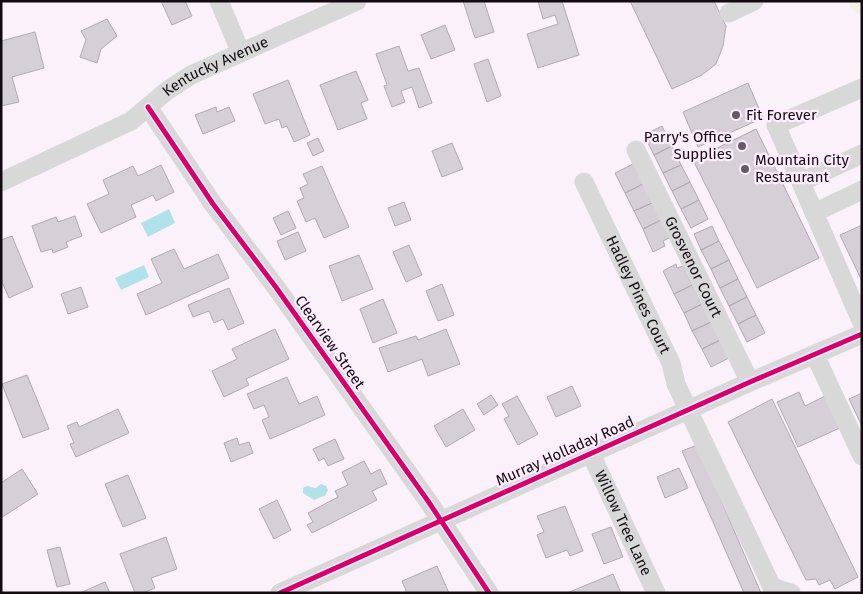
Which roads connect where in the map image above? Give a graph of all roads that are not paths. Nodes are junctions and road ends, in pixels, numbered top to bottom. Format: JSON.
{"nodes":[{"id":1,"x":219,"y":1,"type":"edge"},
{"id":2,"x":357,"y":1,"type":"edge"},
{"id":3,"x":754,"y":1,"type":"edge"},
{"id":4,"x":729,"y":13,"type":"dead end"},
{"id":5,"x":241,"y":53,"type":"junction"},
{"id":6,"x":862,"y":88,"type":"edge"},
{"id":7,"x":148,"y":107,"type":"junction"},
{"id":8,"x":636,"y":150,"type":"dead end"},
{"id":9,"x":862,"y":154,"type":"edge"},
{"id":10,"x":1,"y":182,"type":"edge"},
{"id":11,"x":584,"y":182,"type":"dead end"},
{"id":12,"x":801,"y":182,"type":"junction"},
{"id":13,"x":862,"y":190,"type":"edge"},
{"id":14,"x":814,"y":213,"type":"junction"},
{"id":15,"x":862,"y":322,"type":"edge"},
{"id":16,"x":862,"y":334,"type":"edge"},
{"id":17,"x":815,"y":355,"type":"junction"},
{"id":18,"x":750,"y":382,"type":"junction"},
{"id":19,"x":688,"y":410,"type":"junction"},
{"id":20,"x":591,"y":454,"type":"junction"},
{"id":21,"x":862,"y":456,"type":"edge"},
{"id":22,"x":440,"y":521,"type":"junction"},
{"id":23,"x":280,"y":593,"type":"edge"},
{"id":24,"x":489,"y":593,"type":"edge"},
{"id":25,"x":656,"y":593,"type":"edge"},
{"id":26,"x":791,"y":593,"type":"edge"}],
"edges":[{"from":1,"to":5,"type":"street"},
{"from":2,"to":5,"type":"street","name":"Kentucky Avenue"},
{"from":3,"to":4,"type":"street"},
{"from":5,"to":7,"type":"street","name":"Kentucky Avenue"},
{"from":6,"to":12,"type":"street"},
{"from":7,"to":10,"type":"street","name":"Kentucky Avenue"},
{"from":7,"to":22,"type":"street","name":"Clearview Street"},
{"from":8,"to":18,"type":"street","name":"Grosvenor Court"},
{"from":9,"to":12,"type":"street"},
{"from":11,"to":19,"type":"street","name":"Hadley Pines Court"},
{"from":12,"to":14,"type":"street"},
{"from":13,"to":14,"type":"street"},
{"from":14,"to":15,"type":"street"},
{"from":16,"to":17,"type":"street","name":"Murray Holladay Road"},
{"from":17,"to":18,"type":"street","name":"Murray Holladay Road"},
{"from":17,"to":21,"type":"street"},
{"from":18,"to":19,"type":"street","name":"Murray Holladay Road"},
{"from":19,"to":20,"type":"street","name":"Murray Holladay Road"},
{"from":19,"to":26,"type":"street","name":"Hadley Pines Court"},
{"from":20,"to":22,"type":"street","name":"Murray Holladay Road"},
{"from":20,"to":25,"type":"street","name":"Willow Tree Lane"},
{"from":22,"to":23,"type":"street","name":"Murray Holladay Road"},
{"from":22,"to":24,"type":"street","name":"Clearview Street"}]}
